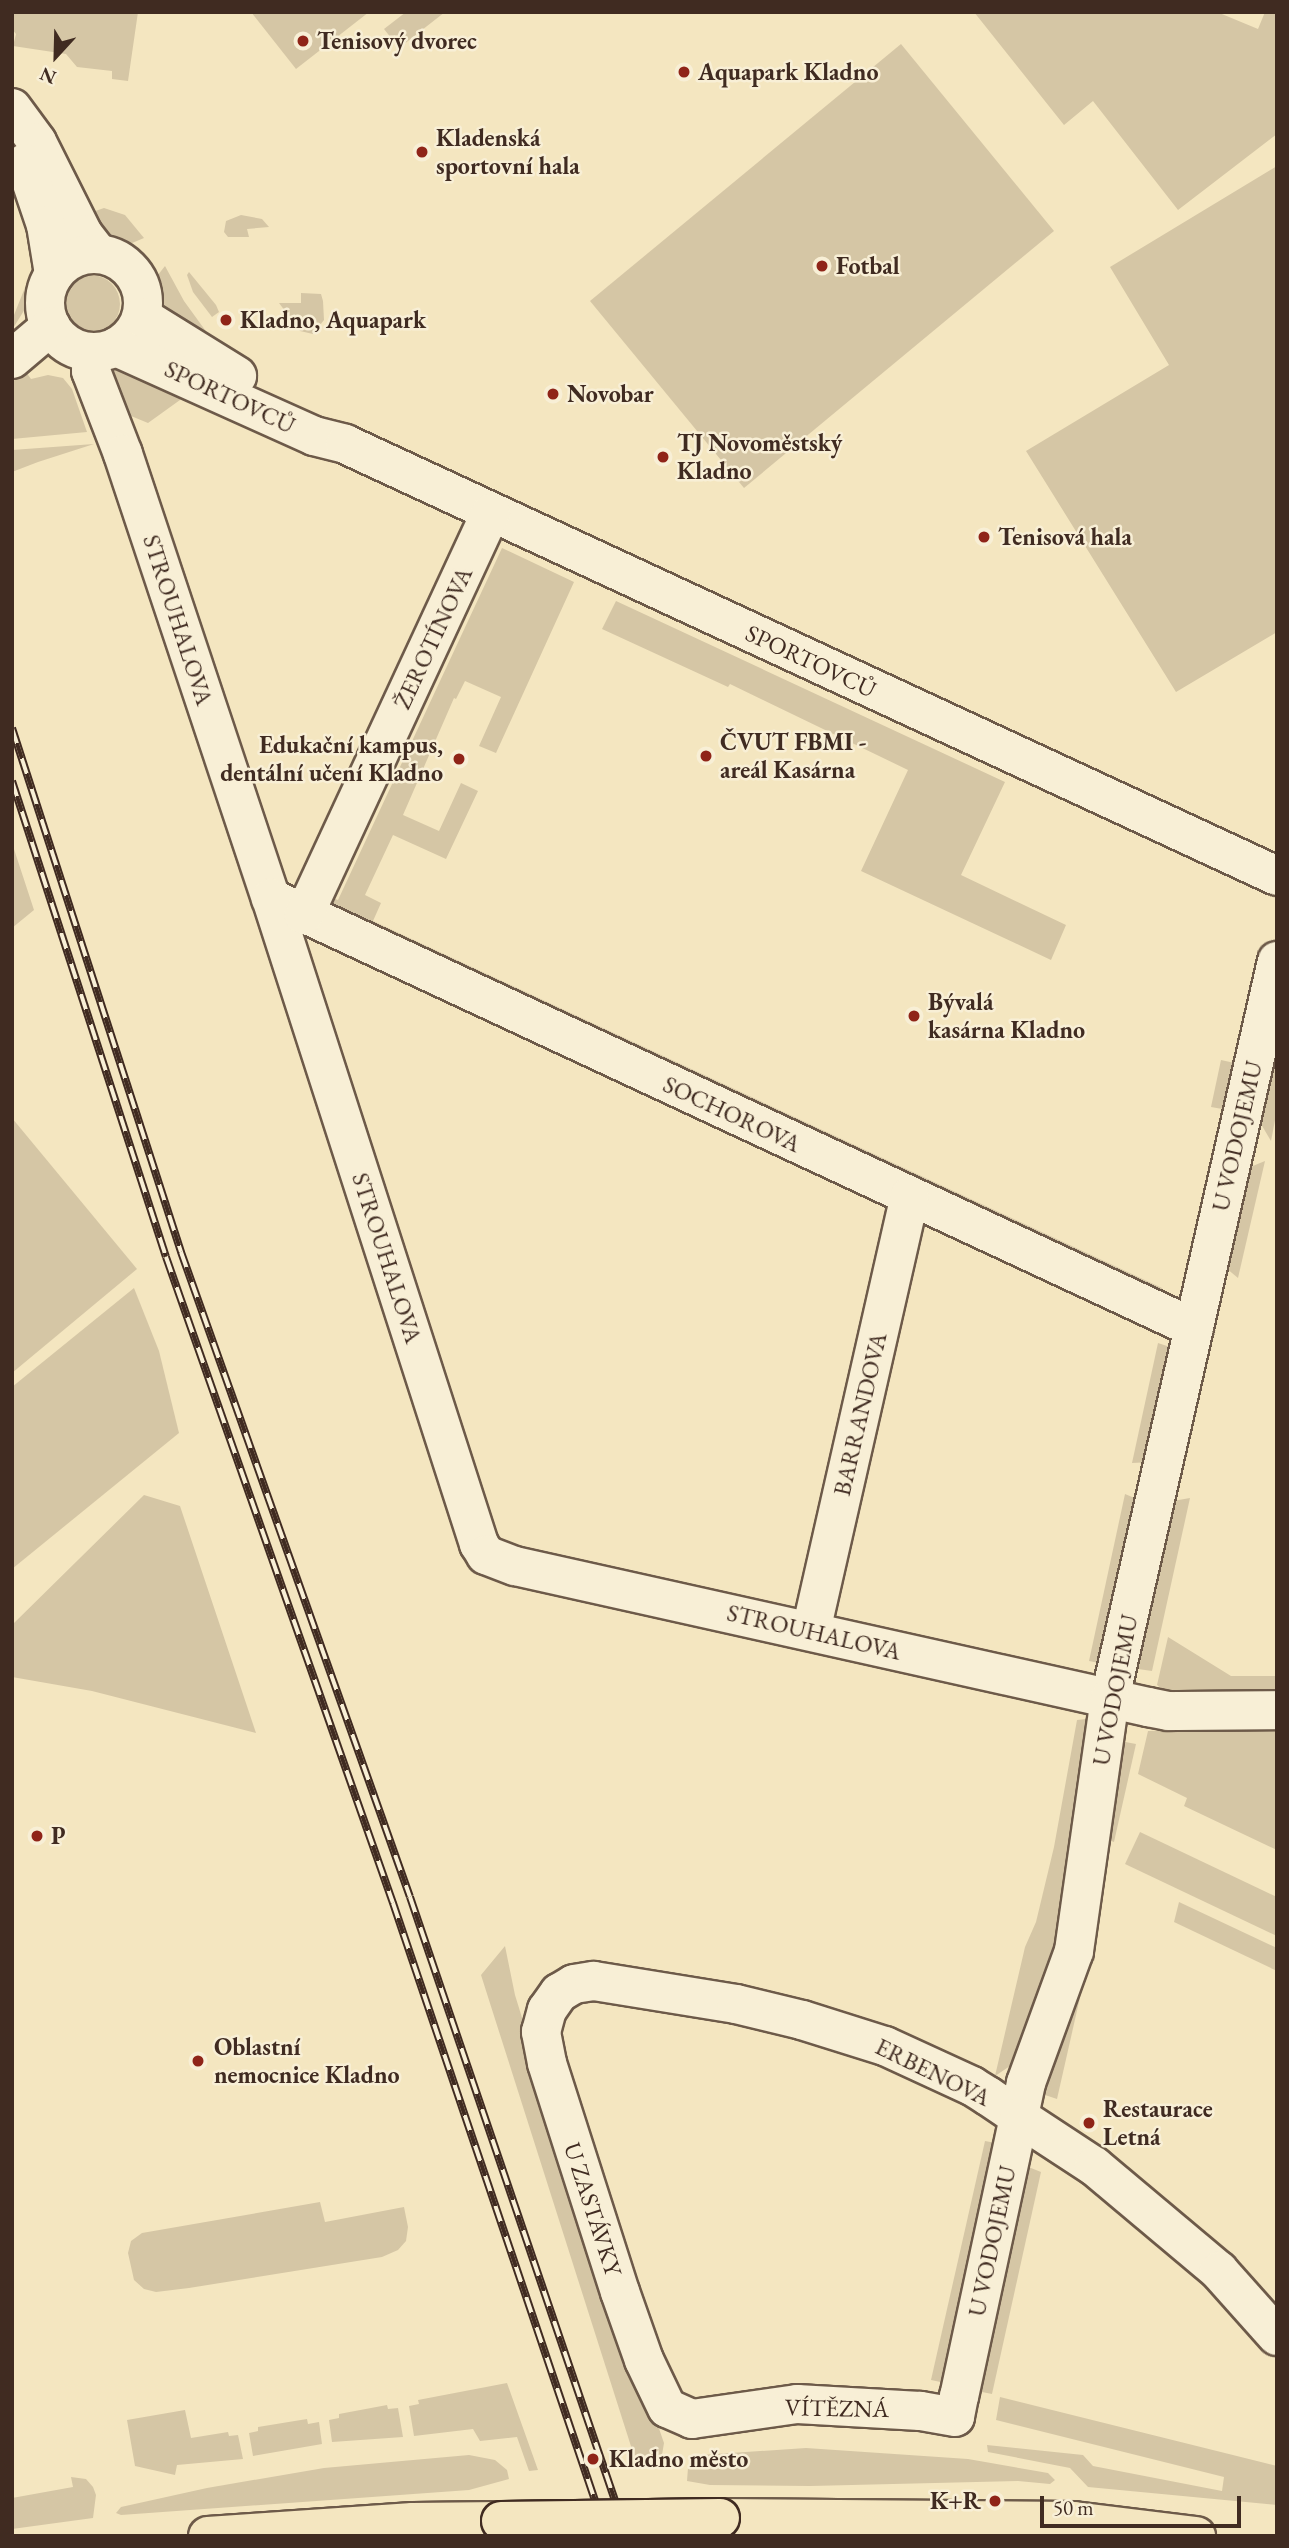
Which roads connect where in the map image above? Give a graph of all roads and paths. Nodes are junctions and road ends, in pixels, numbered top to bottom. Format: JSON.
{"nodes":[{"id":1,"x":12,"y":108,"type":"edge"},
{"id":2,"x":12,"y":128,"type":"edge"},
{"id":3,"x":97,"y":253,"type":"junction"},
{"id":4,"x":54,"y":274,"type":"junction"},
{"id":5,"x":142,"y":317,"type":"junction"},
{"id":6,"x":51,"y":326,"type":"junction"},
{"id":7,"x":104,"y":349,"type":"junction"},
{"id":8,"x":12,"y":359,"type":"edge"},
{"id":9,"x":345,"y":444,"type":"junction"},
{"id":10,"x":491,"y":513,"type":"junction"},
{"id":11,"x":1277,"y":876,"type":"edge"},
{"id":12,"x":271,"y":898,"type":"junction"},
{"id":13,"x":304,"y":915,"type":"junction"},
{"id":14,"x":1277,"y":961,"type":"edge"},
{"id":15,"x":910,"y":1196,"type":"junction"},
{"id":16,"x":1194,"y":1328,"type":"junction"},
{"id":17,"x":811,"y":1631,"type":"junction"},
{"id":18,"x":1110,"y":1698,"type":"junction"},
{"id":19,"x":1277,"y":1710,"type":"edge"},
{"id":20,"x":557,"y":1996,"type":"joint"},
{"id":21,"x":1019,"y":2117,"type":"junction"},
{"id":22,"x":1277,"y":2336,"type":"edge"},
{"id":23,"x":677,"y":2414,"type":"joint"},
{"id":24,"x":955,"y":2417,"type":"joint"},
{"id":25,"x":208,"y":2536,"type":"edge"},
{"id":26,"x":1196,"y":2536,"type":"edge"}],
"edges":[{"from":1,"to":3,"type":"street"},
{"from":2,"to":4,"type":"street"},
{"from":3,"to":4,"type":"street"},
{"from":3,"to":5,"type":"street"},
{"from":4,"to":6,"type":"street"},
{"from":5,"to":7,"type":"street"},
{"from":5,"to":9,"type":"street","name":"SPORTOVCŮ"},
{"from":6,"to":7,"type":"street","name":"SPORTOVCŮ"},
{"from":6,"to":8,"type":"street"},
{"from":7,"to":9,"type":"street","name":"SPORTOVCŮ"},
{"from":7,"to":12,"type":"street","name":"STROUHALOVA"},
{"from":9,"to":10,"type":"street","name":"SPORTOVCŮ"},
{"from":10,"to":11,"type":"street","name":"SPORTOVCŮ"},
{"from":10,"to":13,"type":"street","name":"ŽEROTÍNOVA"},
{"from":12,"to":13,"type":"street","name":"SOCHOROVA"},
{"from":12,"to":17,"type":"street","name":"STROUHALOVA"},
{"from":13,"to":15,"type":"street","name":"SOCHOROVA"},
{"from":14,"to":16,"type":"street","name":"U VODOJEMU"},
{"from":15,"to":16,"type":"street","name":"SOCHOROVA"},
{"from":15,"to":17,"type":"street","name":"BARRANDOVA"},
{"from":16,"to":18,"type":"street","name":"U VODOJEMU"},
{"from":17,"to":18,"type":"street","name":"STROUHALOVA"},
{"from":18,"to":19,"type":"street","name":"STROUHALOVA"},
{"from":18,"to":21,"type":"street","name":"U VODOJEMU"},
{"from":20,"to":21,"type":"street","name":"ERBENOVA"},
{"from":20,"to":23,"type":"street","name":"U ZASTÁVKY"},
{"from":21,"to":22,"type":"street","name":"ERBENOVA"},
{"from":21,"to":24,"type":"street","name":"U VODOJEMU"},
{"from":23,"to":24,"type":"street","name":"VÍTĚZNÁ"},
{"from":25,"to":26,"type":"main road","bridge":true}]}
